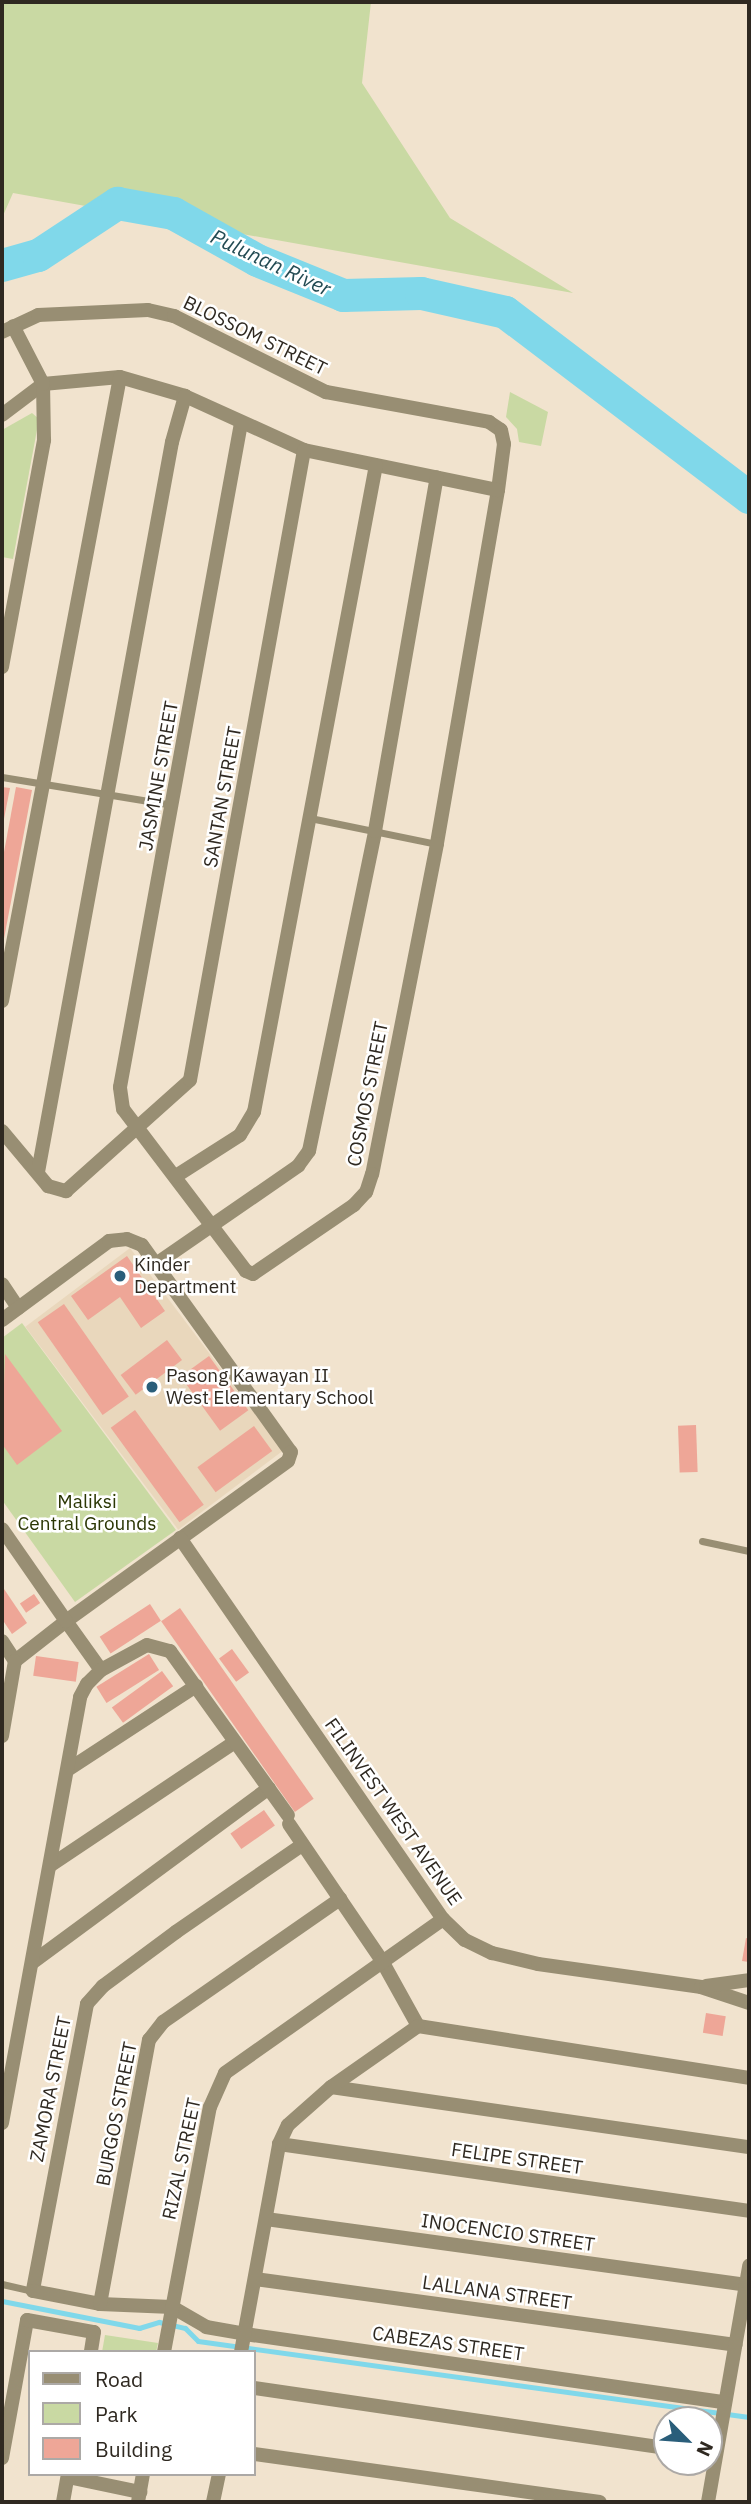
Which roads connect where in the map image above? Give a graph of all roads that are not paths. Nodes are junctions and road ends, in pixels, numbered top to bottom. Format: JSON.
{"nodes":[{"id":1,"x":8,"y":329,"type":"edge"},
{"id":2,"x":120,"y":377,"type":"junction"},
{"id":3,"x":43,"y":384,"type":"junction"},
{"id":4,"x":185,"y":396,"type":"junction"},
{"id":5,"x":2,"y":415,"type":"edge"},
{"id":6,"x":241,"y":423,"type":"junction"},
{"id":7,"x":304,"y":450,"type":"junction"},
{"id":8,"x":376,"y":465,"type":"junction"},
{"id":9,"x":437,"y":477,"type":"junction"},
{"id":10,"x":498,"y":491,"type":"junction"},
{"id":11,"x":2,"y":667,"type":"edge"},
{"id":12,"x":2,"y":777,"type":"edge"},
{"id":13,"x":44,"y":784,"type":"junction"},
{"id":14,"x":107,"y":795,"type":"junction"},
{"id":15,"x":174,"y":806,"type":"junction"},
{"id":16,"x":309,"y":818,"type":"junction"},
{"id":17,"x":374,"y":831,"type":"junction"},
{"id":18,"x":437,"y":844,"type":"junction"},
{"id":19,"x":2,"y":1001,"type":"edge"},
{"id":20,"x":138,"y":1130,"type":"junction"},
{"id":21,"x":2,"y":1131,"type":"edge"},
{"id":22,"x":38,"y":1172,"type":"junction"},
{"id":23,"x":176,"y":1176,"type":"junction"},
{"id":24,"x":211,"y":1228,"type":"junction"},
{"id":25,"x":156,"y":1264,"type":"junction"},
{"id":26,"x":2,"y":1284,"type":"edge"},
{"id":27,"x":18,"y":1308,"type":"junction"},
{"id":28,"x":2,"y":1320,"type":"edge"},
{"id":29,"x":2,"y":1529,"type":"edge"},
{"id":30,"x":180,"y":1538,"type":"junction"},
{"id":31,"x":702,"y":1541,"type":"dead end"},
{"id":32,"x":749,"y":1551,"type":"edge"},
{"id":33,"x":66,"y":1621,"type":"junction"},
{"id":34,"x":2,"y":1641,"type":"edge"},
{"id":35,"x":15,"y":1661,"type":"junction"},
{"id":36,"x":101,"y":1670,"type":"junction"},
{"id":37,"x":196,"y":1686,"type":"junction"},
{"id":38,"x":2,"y":1736,"type":"edge"},
{"id":39,"x":235,"y":1742,"type":"junction"},
{"id":40,"x":69,"y":1769,"type":"junction"},
{"id":41,"x":269,"y":1788,"type":"junction"},
{"id":42,"x":302,"y":1845,"type":"junction"},
{"id":43,"x":51,"y":1865,"type":"junction"},
{"id":44,"x":340,"y":1899,"type":"junction"},
{"id":45,"x":443,"y":1919,"type":"junction"},
{"id":46,"x":382,"y":1961,"type":"junction"},
{"id":47,"x":33,"y":1962,"type":"junction"},
{"id":48,"x":749,"y":1980,"type":"edge"},
{"id":49,"x":701,"y":1987,"type":"junction"},
{"id":50,"x":749,"y":2003,"type":"edge"},
{"id":51,"x":418,"y":2026,"type":"junction"},
{"id":52,"x":749,"y":2078,"type":"edge"},
{"id":53,"x":331,"y":2087,"type":"junction"},
{"id":54,"x":2,"y":2123,"type":"edge"},
{"id":55,"x":279,"y":2144,"type":"junction"},
{"id":56,"x":749,"y":2147,"type":"edge"},
{"id":57,"x":749,"y":2211,"type":"edge"},
{"id":58,"x":266,"y":2219,"type":"junction"},
{"id":59,"x":749,"y":2266,"type":"edge"},
{"id":60,"x":255,"y":2279,"type":"junction"},
{"id":61,"x":2,"y":2284,"type":"edge"},
{"id":62,"x":746,"y":2286,"type":"junction"},
{"id":63,"x":33,"y":2291,"type":"junction"},
{"id":64,"x":100,"y":2304,"type":"junction"},
{"id":65,"x":171,"y":2310,"type":"junction"},
{"id":66,"x":243,"y":2343,"type":"edge"},
{"id":67,"x":734,"y":2346,"type":"junction"},
{"id":68,"x":167,"y":2348,"type":"edge"},
{"id":69,"x":90,"y":2350,"type":"edge"},
{"id":70,"x":256,"y":2388,"type":"edge"},
{"id":71,"x":724,"y":2404,"type":"junction"},
{"id":72,"x":723,"y":2411,"type":"edge"},
{"id":73,"x":653,"y":2446,"type":"edge"},
{"id":74,"x":256,"y":2454,"type":"edge"},
{"id":75,"x":2,"y":2458,"type":"edge"},
{"id":76,"x":68,"y":2476,"type":"edge"},
{"id":77,"x":143,"y":2476,"type":"edge"},
{"id":78,"x":219,"y":2476,"type":"edge"},
{"id":79,"x":710,"y":2476,"type":"edge"},
{"id":80,"x":139,"y":2497,"type":"edge"},
{"id":81,"x":63,"y":2502,"type":"edge"},
{"id":82,"x":214,"y":2502,"type":"edge"},
{"id":83,"x":600,"y":2502,"type":"edge"},
{"id":84,"x":708,"y":2502,"type":"edge"}],
"edges":[{"from":1,"to":3,"type":"street"},
{"from":1,"to":10,"type":"street","name":"BLOSSOM STREET"},
{"from":2,"to":3,"type":"street"},
{"from":2,"to":4,"type":"street"},
{"from":2,"to":13,"type":"street"},
{"from":3,"to":5,"type":"street"},
{"from":3,"to":11,"type":"street"},
{"from":4,"to":6,"type":"street"},
{"from":4,"to":14,"type":"street"},
{"from":6,"to":7,"type":"street"},
{"from":6,"to":15,"type":"street","name":"JASMINE STREET"},
{"from":7,"to":8,"type":"street"},
{"from":7,"to":20,"type":"street","name":"SANTAN STREET"},
{"from":8,"to":9,"type":"street"},
{"from":8,"to":16,"type":"street"},
{"from":9,"to":10,"type":"street"},
{"from":9,"to":17,"type":"street"},
{"from":10,"to":18,"type":"street","name":"BLOSSOM STREET"},
{"from":12,"to":13,"type":"lane"},
{"from":13,"to":14,"type":"lane"},
{"from":13,"to":19,"type":"street"},
{"from":14,"to":15,"type":"lane"},
{"from":14,"to":22,"type":"street"},
{"from":15,"to":20,"type":"street","name":"JASMINE STREET"},
{"from":16,"to":17,"type":"lane"},
{"from":16,"to":23,"type":"street"},
{"from":17,"to":18,"type":"lane"},
{"from":17,"to":24,"type":"street"},
{"from":18,"to":24,"type":"street","name":"COSMOS STREET"},
{"from":20,"to":22,"type":"street","name":"SANTAN STREET"},
{"from":20,"to":23,"type":"street","name":"JASMINE STREET"},
{"from":21,"to":22,"type":"street"},
{"from":23,"to":24,"type":"street","name":"COSMOS STREET"},
{"from":24,"to":25,"type":"street"},
{"from":25,"to":27,"type":"street"},
{"from":25,"to":30,"type":"street"},
{"from":26,"to":27,"type":"street"},
{"from":27,"to":28,"type":"street"},
{"from":29,"to":33,"type":"street"},
{"from":30,"to":33,"type":"street"},
{"from":30,"to":45,"type":"street","name":"FILINVEST WEST AVENUE"},
{"from":31,"to":32,"type":"lane"},
{"from":33,"to":35,"type":"street"},
{"from":33,"to":36,"type":"street"},
{"from":34,"to":35,"type":"street"},
{"from":35,"to":38,"type":"street"},
{"from":36,"to":37,"type":"street"},
{"from":36,"to":40,"type":"street"},
{"from":37,"to":39,"type":"street"},
{"from":37,"to":40,"type":"street"},
{"from":39,"to":41,"type":"street"},
{"from":39,"to":43,"type":"street"},
{"from":40,"to":43,"type":"street"},
{"from":41,"to":42,"type":"street"},
{"from":41,"to":47,"type":"street"},
{"from":42,"to":44,"type":"street"},
{"from":42,"to":63,"type":"street","name":"ZAMORA STREET"},
{"from":43,"to":47,"type":"street"},
{"from":44,"to":46,"type":"street"},
{"from":44,"to":64,"type":"street","name":"BURGOS STREET"},
{"from":45,"to":46,"type":"street","name":"RIZAL STREET"},
{"from":45,"to":49,"type":"street","name":"FILINVEST WEST AVENUE"},
{"from":46,"to":51,"type":"street"},
{"from":46,"to":65,"type":"street","name":"RIZAL STREET"},
{"from":47,"to":54,"type":"street"},
{"from":48,"to":49,"type":"street","name":"FILINVEST WEST AVENUE"},
{"from":49,"to":50,"type":"street","name":"FILINVEST WEST AVENUE"},
{"from":51,"to":52,"type":"street"},
{"from":51,"to":53,"type":"street"},
{"from":53,"to":55,"type":"street"},
{"from":53,"to":56,"type":"street"},
{"from":55,"to":57,"type":"street","name":"FELIPE STREET"},
{"from":55,"to":58,"type":"street"},
{"from":58,"to":60,"type":"street"},
{"from":58,"to":62,"type":"street","name":"INOCENCIO STREET"},
{"from":59,"to":62,"type":"street"},
{"from":60,"to":66,"type":"street"},
{"from":60,"to":67,"type":"street","name":"LALLANA STREET"},
{"from":61,"to":63,"type":"lane"},
{"from":62,"to":67,"type":"street"},
{"from":63,"to":64,"type":"street"},
{"from":64,"to":65,"type":"street"},
{"from":65,"to":66,"type":"street","name":"CABEZAS STREET"},
{"from":65,"to":68,"type":"street","name":"RIZAL STREET"},
{"from":66,"to":71,"type":"street","name":"CABEZAS STREET"},
{"from":67,"to":71,"type":"street"},
{"from":69,"to":75,"type":"street"},
{"from":70,"to":73,"type":"street"},
{"from":71,"to":72,"type":"street"},
{"from":74,"to":83,"type":"street"},
{"from":76,"to":80,"type":"street"},
{"from":76,"to":81,"type":"street"},
{"from":77,"to":80,"type":"street"},
{"from":78,"to":82,"type":"street"},
{"from":79,"to":84,"type":"street"}]}
